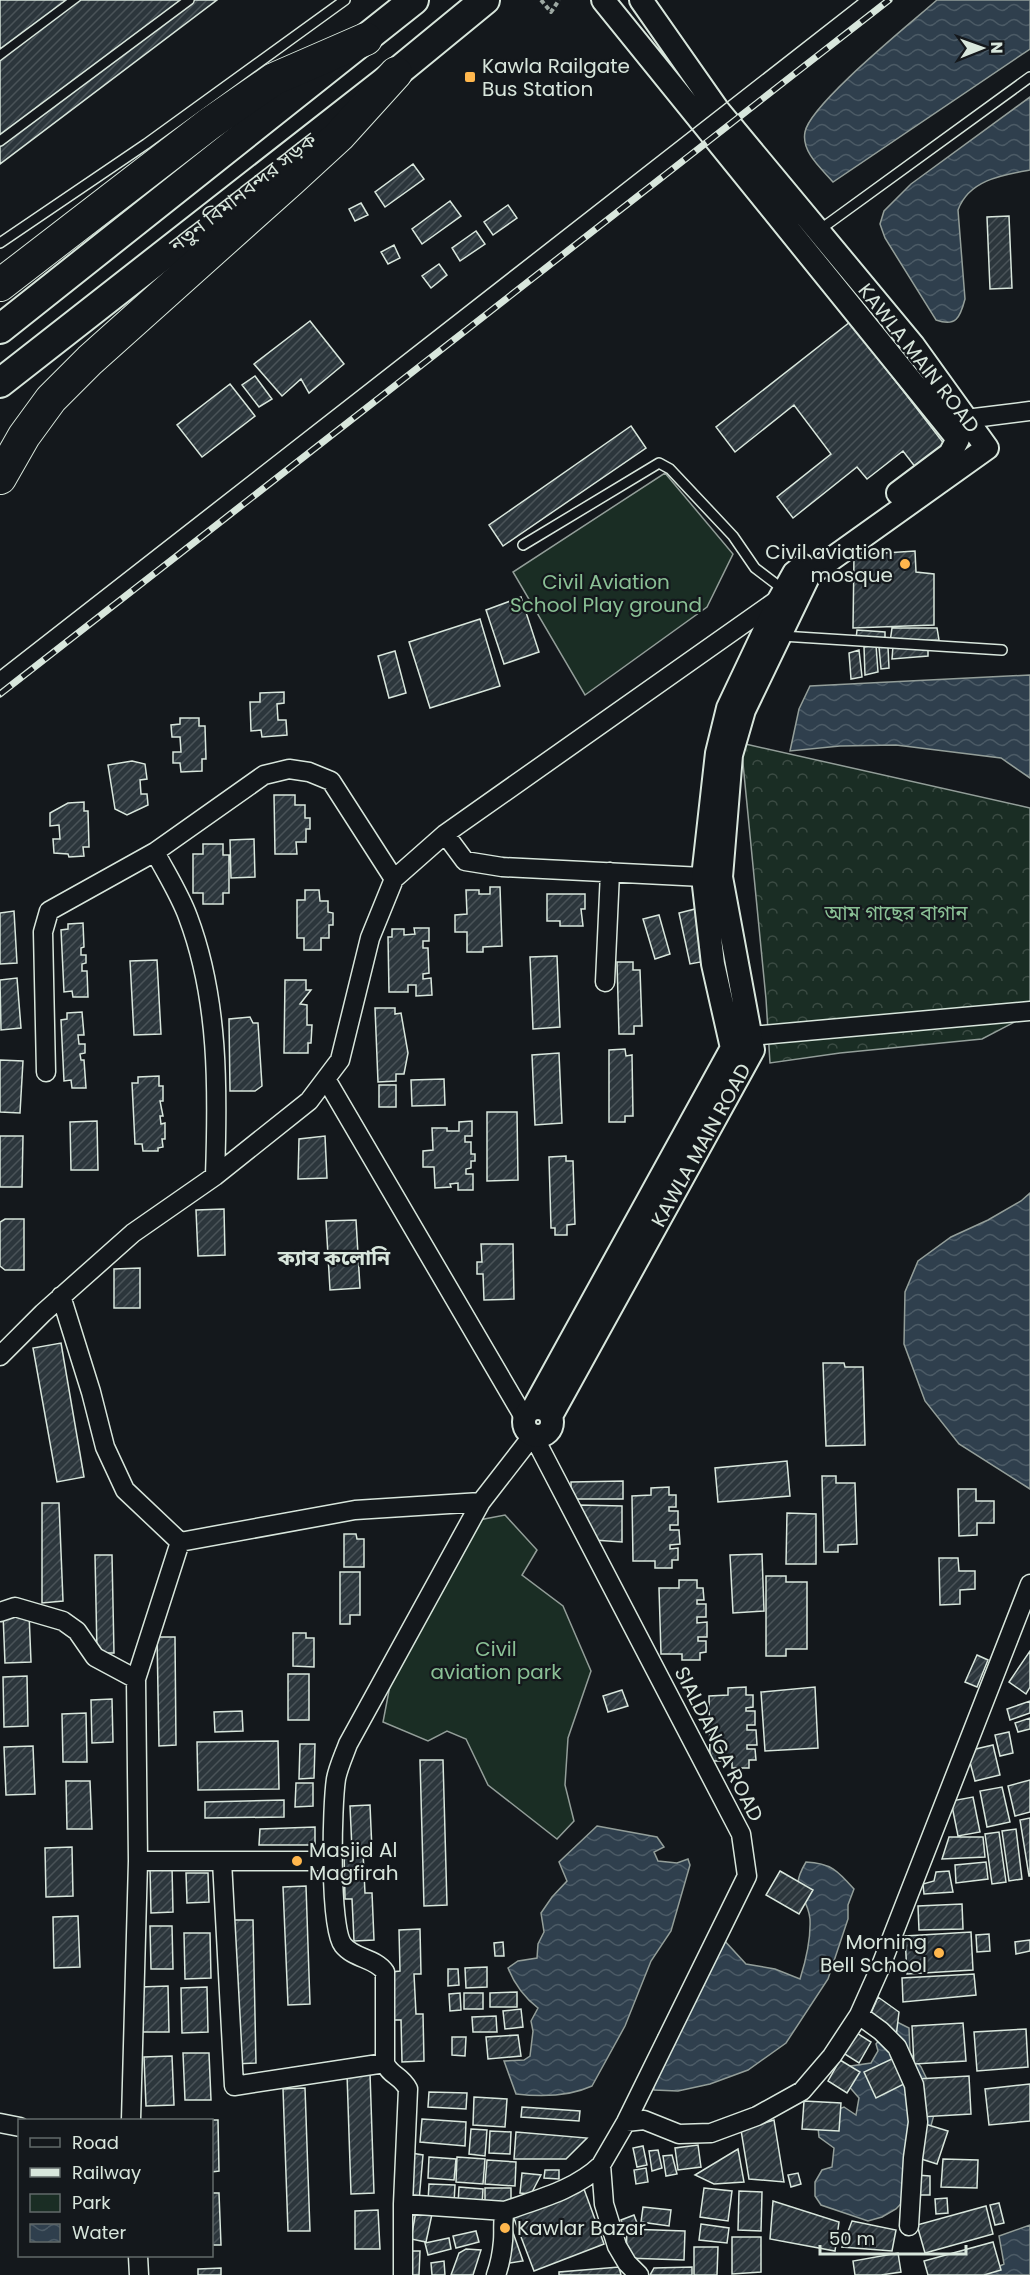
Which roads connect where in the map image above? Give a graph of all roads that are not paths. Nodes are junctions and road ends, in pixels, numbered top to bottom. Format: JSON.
{"nodes":[{"id":1,"x":189,"y":0,"type":"edge"},
{"id":2,"x":345,"y":0,"type":"edge"},
{"id":3,"x":414,"y":0,"type":"edge"},
{"id":4,"x":485,"y":0,"type":"edge"},
{"id":5,"x":603,"y":0,"type":"edge"},
{"id":6,"x":641,"y":0,"type":"edge"},
{"id":7,"x":366,"y":39,"type":"junction"},
{"id":8,"x":396,"y":73,"type":"junction"},
{"id":9,"x":1030,"y":77,"type":"edge"},
{"id":10,"x":0,"y":141,"type":"edge"},
{"id":11,"x":818,"y":231,"type":"junction"},
{"id":12,"x":0,"y":243,"type":"edge"},
{"id":13,"x":0,"y":285,"type":"edge"},
{"id":14,"x":0,"y":329,"type":"edge"},
{"id":15,"x":0,"y":383,"type":"edge"},
{"id":16,"x":1030,"y":411,"type":"edge"},
{"id":17,"x":966,"y":419,"type":"junction"},
{"id":18,"x":0,"y":478,"type":"edge"},
{"id":19,"x":523,"y":545,"type":"dead end"},
{"id":20,"x":782,"y":594,"type":"junction"},
{"id":21,"x":780,"y":635,"type":"junction"},
{"id":22,"x":1002,"y":650,"type":"dead end"},
{"id":23,"x":445,"y":834,"type":"junction"},
{"id":24,"x":609,"y":872,"type":"junction"},
{"id":25,"x":703,"y":877,"type":"junction"},
{"id":26,"x":394,"y":879,"type":"junction"},
{"id":27,"x":68,"y":901,"type":"junction"},
{"id":28,"x":605,"y":982,"type":"dead end"},
{"id":29,"x":1030,"y":1011,"type":"edge"},
{"id":30,"x":750,"y":1036,"type":"junction"},
{"id":31,"x":46,"y":1072,"type":"dead end"},
{"id":32,"x":326,"y":1079,"type":"junction"},
{"id":33,"x":215,"y":1176,"type":"junction"},
{"id":34,"x":61,"y":1296,"type":"junction"},
{"id":35,"x":0,"y":1356,"type":"edge"},
{"id":36,"x":535,"y":1420,"type":"junction"},
{"id":37,"x":481,"y":1502,"type":"junction"},
{"id":38,"x":180,"y":1542,"type":"junction"},
{"id":39,"x":1030,"y":1584,"type":"edge"},
{"id":40,"x":0,"y":1612,"type":"edge"},
{"id":41,"x":136,"y":1679,"type":"junction"},
{"id":42,"x":138,"y":1861,"type":"junction"},
{"id":43,"x":222,"y":1861,"type":"junction"},
{"id":44,"x":331,"y":1861,"type":"junction"},
{"id":45,"x":859,"y":2015,"type":"junction"},
{"id":46,"x":385,"y":2063,"type":"junction"},
{"id":47,"x":131,"y":2119,"type":"edge"},
{"id":48,"x":626,"y":2122,"type":"junction"},
{"id":49,"x":0,"y":2123,"type":"edge"},
{"id":50,"x":18,"y":2127,"type":"edge"},
{"id":51,"x":601,"y":2165,"type":"junction"},
{"id":52,"x":403,"y":2204,"type":"junction"},
{"id":53,"x":505,"y":2211,"type":"junction"},
{"id":54,"x":909,"y":2226,"type":"dead end"},
{"id":55,"x":138,"y":2257,"type":"edge"},
{"id":56,"x":139,"y":2275,"type":"edge"},
{"id":57,"x":403,"y":2275,"type":"edge"},
{"id":58,"x":496,"y":2275,"type":"edge"},
{"id":59,"x":639,"y":2275,"type":"edge"}],
"edges":[{"from":1,"to":10,"type":"lane"},
{"from":2,"to":12,"type":"lane"},
{"from":3,"to":7,"type":"highway"},
{"from":4,"to":8,"type":"highway","name":"নতুন বিমানবন্দর সড়ক"},
{"from":5,"to":20,"type":"street","name":"KAWLA MAIN ROAD"},
{"from":6,"to":11,"type":"street","name":"KAWLA MAIN ROAD"},
{"from":7,"to":13,"type":"highway"},
{"from":7,"to":14,"type":"highway"},
{"from":8,"to":15,"type":"highway","name":"নতুন বিমানবন্দর সড়ক"},
{"from":8,"to":18,"type":"highway"},
{"from":9,"to":11,"type":"lane"},
{"from":11,"to":17,"type":"street","name":"KAWLA MAIN ROAD"},
{"from":16,"to":17,"type":"street"},
{"from":17,"to":21,"type":"street","name":"KAWLA MAIN ROAD"},
{"from":19,"to":20,"type":"lane"},
{"from":20,"to":23,"type":"street"},
{"from":20,"to":25,"type":"street","name":"KAWLA MAIN ROAD"},
{"from":21,"to":22,"type":"lane"},
{"from":21,"to":30,"type":"street","name":"KAWLA MAIN ROAD"},
{"from":23,"to":24,"type":"street"},
{"from":23,"to":26,"type":"street"},
{"from":24,"to":25,"type":"street"},
{"from":24,"to":28,"type":"street"},
{"from":25,"to":36,"type":"street","name":"KAWLA MAIN ROAD"},
{"from":26,"to":27,"type":"street"},
{"from":26,"to":32,"type":"street"},
{"from":27,"to":31,"type":"street"},
{"from":27,"to":33,"type":"street"},
{"from":29,"to":30,"type":"street"},
{"from":30,"to":36,"type":"street","name":"KAWLA MAIN ROAD"},
{"from":32,"to":33,"type":"street"},
{"from":32,"to":36,"type":"street","name":"SIALDANGA ROAD"},
{"from":33,"to":34,"type":"street"},
{"from":34,"to":35,"type":"street"},
{"from":34,"to":38,"type":"street"},
{"from":36,"to":37,"type":"street"},
{"from":36,"to":48,"type":"street","name":"SIALDANGA ROAD"},
{"from":37,"to":38,"type":"street"},
{"from":37,"to":44,"type":"street"},
{"from":38,"to":41,"type":"street"},
{"from":39,"to":45,"type":"street"},
{"from":40,"to":41,"type":"street"},
{"from":41,"to":42,"type":"street"},
{"from":42,"to":43,"type":"street"},
{"from":42,"to":47,"type":"street"},
{"from":43,"to":44,"type":"street"},
{"from":43,"to":46,"type":"street"},
{"from":44,"to":46,"type":"street"},
{"from":45,"to":48,"type":"street"},
{"from":45,"to":54,"type":"street"},
{"from":46,"to":52,"type":"street"},
{"from":48,"to":51,"type":"street","name":"SIALDANGA ROAD"},
{"from":49,"to":50,"type":"street"},
{"from":51,"to":53,"type":"street"},
{"from":51,"to":59,"type":"street"},
{"from":52,"to":53,"type":"street"},
{"from":52,"to":57,"type":"street"},
{"from":53,"to":58,"type":"street"},
{"from":55,"to":56,"type":"street"}]}
